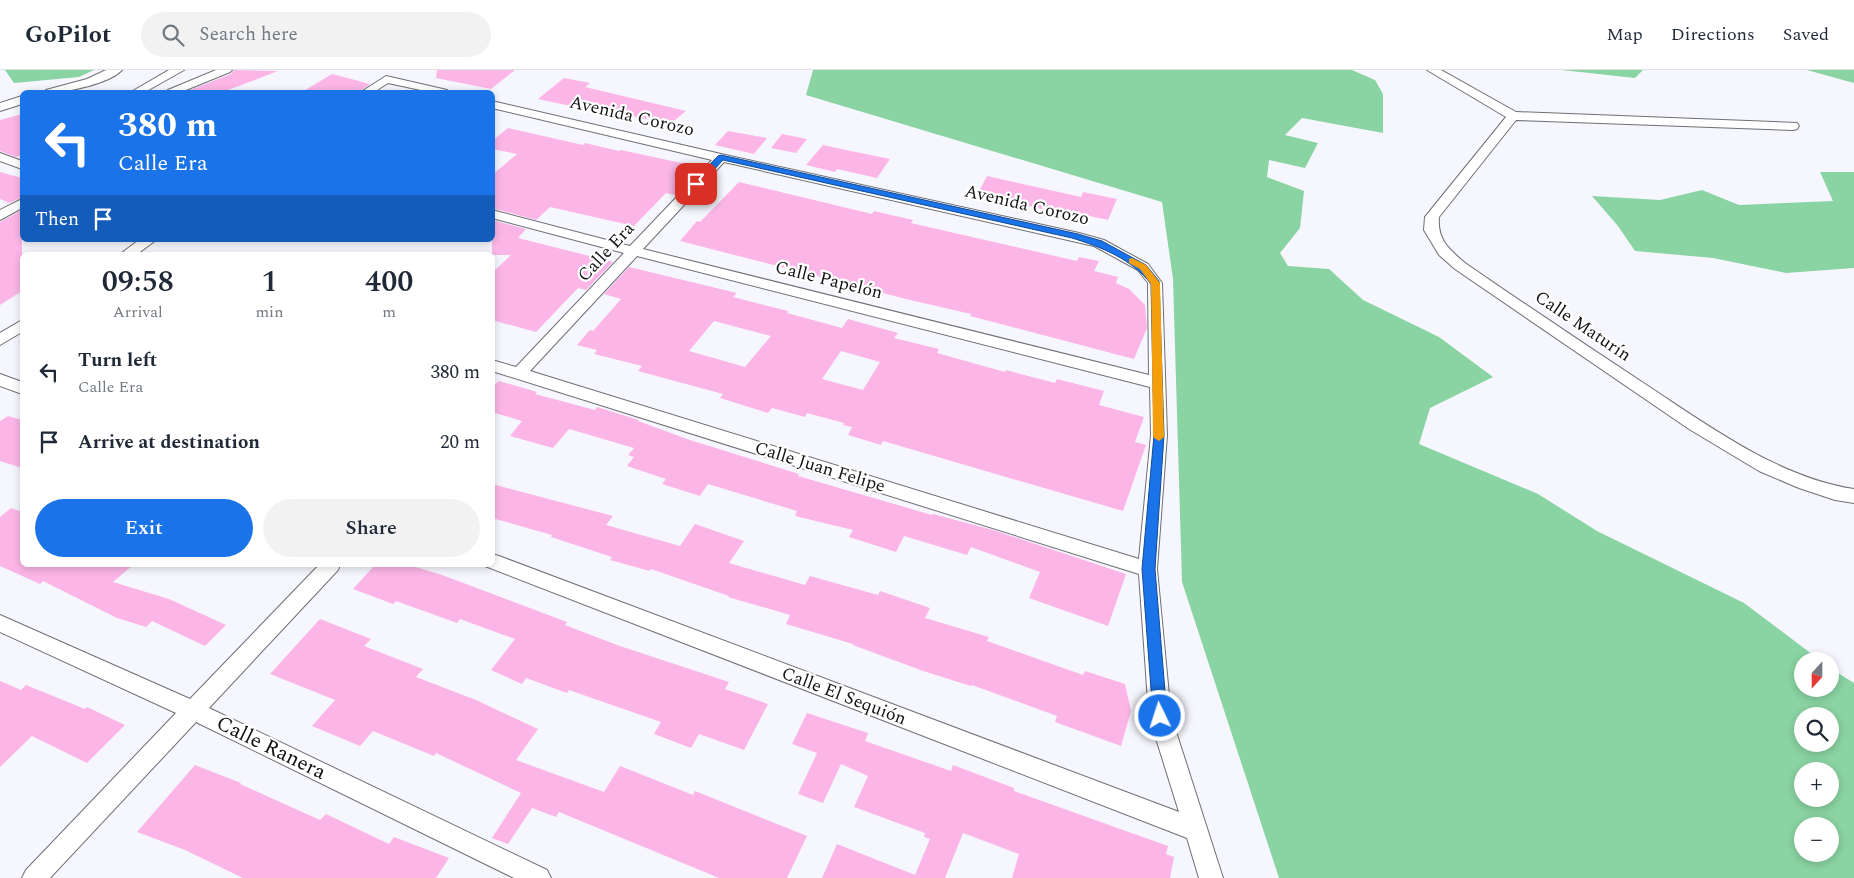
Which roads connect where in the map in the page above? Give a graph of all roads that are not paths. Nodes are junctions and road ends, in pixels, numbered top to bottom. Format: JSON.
{"nodes":[{"id":1,"x":116,"y":70,"type":"edge"},
{"id":2,"x":178,"y":70,"type":"edge"},
{"id":3,"x":226,"y":70,"type":"edge"},
{"id":4,"x":1433,"y":70,"type":"edge"},
{"id":5,"x":57,"y":90,"type":"edge"},
{"id":6,"x":141,"y":90,"type":"edge"},
{"id":7,"x":177,"y":90,"type":"edge"},
{"id":8,"x":370,"y":90,"type":"edge"},
{"id":9,"x":434,"y":90,"type":"edge"},
{"id":10,"x":20,"y":101,"type":"edge"},
{"id":11,"x":495,"y":105,"type":"edge"},
{"id":12,"x":0,"y":107,"type":"edge"},
{"id":13,"x":1513,"y":116,"type":"junction"},
{"id":14,"x":1793,"y":126,"type":"dead end"},
{"id":15,"x":0,"y":157,"type":"edge"},
{"id":16,"x":721,"y":158,"type":"junction"},
{"id":17,"x":20,"y":164,"type":"edge"},
{"id":18,"x":20,"y":204,"type":"edge"},
{"id":19,"x":495,"y":215,"type":"edge"},
{"id":20,"x":0,"y":216,"type":"edge"},
{"id":21,"x":147,"y":242,"type":"edge"},
{"id":22,"x":632,"y":251,"type":"junction"},
{"id":23,"x":136,"y":252,"type":"edge"},
{"id":24,"x":20,"y":326,"type":"edge"},
{"id":25,"x":0,"y":340,"type":"edge"},
{"id":26,"x":495,"y":365,"type":"edge"},
{"id":27,"x":518,"y":373,"type":"junction"},
{"id":28,"x":0,"y":380,"type":"edge"},
{"id":29,"x":1157,"y":383,"type":"junction"},
{"id":30,"x":20,"y":387,"type":"edge"},
{"id":31,"x":1854,"y":496,"type":"edge"},
{"id":32,"x":495,"y":562,"type":"edge"},
{"id":33,"x":329,"y":567,"type":"edge"},
{"id":34,"x":1148,"y":569,"type":"junction"},
{"id":35,"x":0,"y":624,"type":"edge"},
{"id":36,"x":194,"y":711,"type":"junction"},
{"id":37,"x":1196,"y":830,"type":"junction"},
{"id":38,"x":34,"y":878,"type":"edge"},
{"id":39,"x":539,"y":878,"type":"edge"},
{"id":40,"x":1212,"y":878,"type":"edge"}],
"edges":[{"from":1,"to":5,"type":"street"},
{"from":2,"to":6,"type":"street"},
{"from":3,"to":7,"type":"street"},
{"from":4,"to":13,"type":"street"},
{"from":8,"to":9,"type":"street"},
{"from":10,"to":12,"type":"street"},
{"from":11,"to":16,"type":"street","name":"Avenida Corozo"},
{"from":13,"to":14,"type":"street"},
{"from":13,"to":31,"type":"street","name":"Calle Maturín"},
{"from":15,"to":17,"type":"street"},
{"from":16,"to":22,"type":"street","name":"Calle Era"},
{"from":16,"to":29,"type":"street","name":"Avenida Corozo"},
{"from":18,"to":20,"type":"street"},
{"from":19,"to":22,"type":"street","name":"Calle Papelón"},
{"from":21,"to":23,"type":"street"},
{"from":22,"to":27,"type":"street","name":"Calle Era"},
{"from":22,"to":29,"type":"street","name":"Calle Papelón"},
{"from":24,"to":25,"type":"street"},
{"from":26,"to":27,"type":"street","name":"Calle Juan Felipe"},
{"from":27,"to":34,"type":"street","name":"Calle Juan Felipe"},
{"from":28,"to":30,"type":"street"},
{"from":29,"to":34,"type":"street","name":"Avenida Corozo"},
{"from":32,"to":37,"type":"street","name":"Calle El Sequión"},
{"from":33,"to":36,"type":"street"},
{"from":34,"to":37,"type":"street","name":"Avenida Corozo"},
{"from":35,"to":36,"type":"street","name":"Calle Ranera"},
{"from":36,"to":38,"type":"street"},
{"from":36,"to":39,"type":"street","name":"Calle Ranera"},
{"from":37,"to":40,"type":"street","name":"Avenida Corozo"}]}
